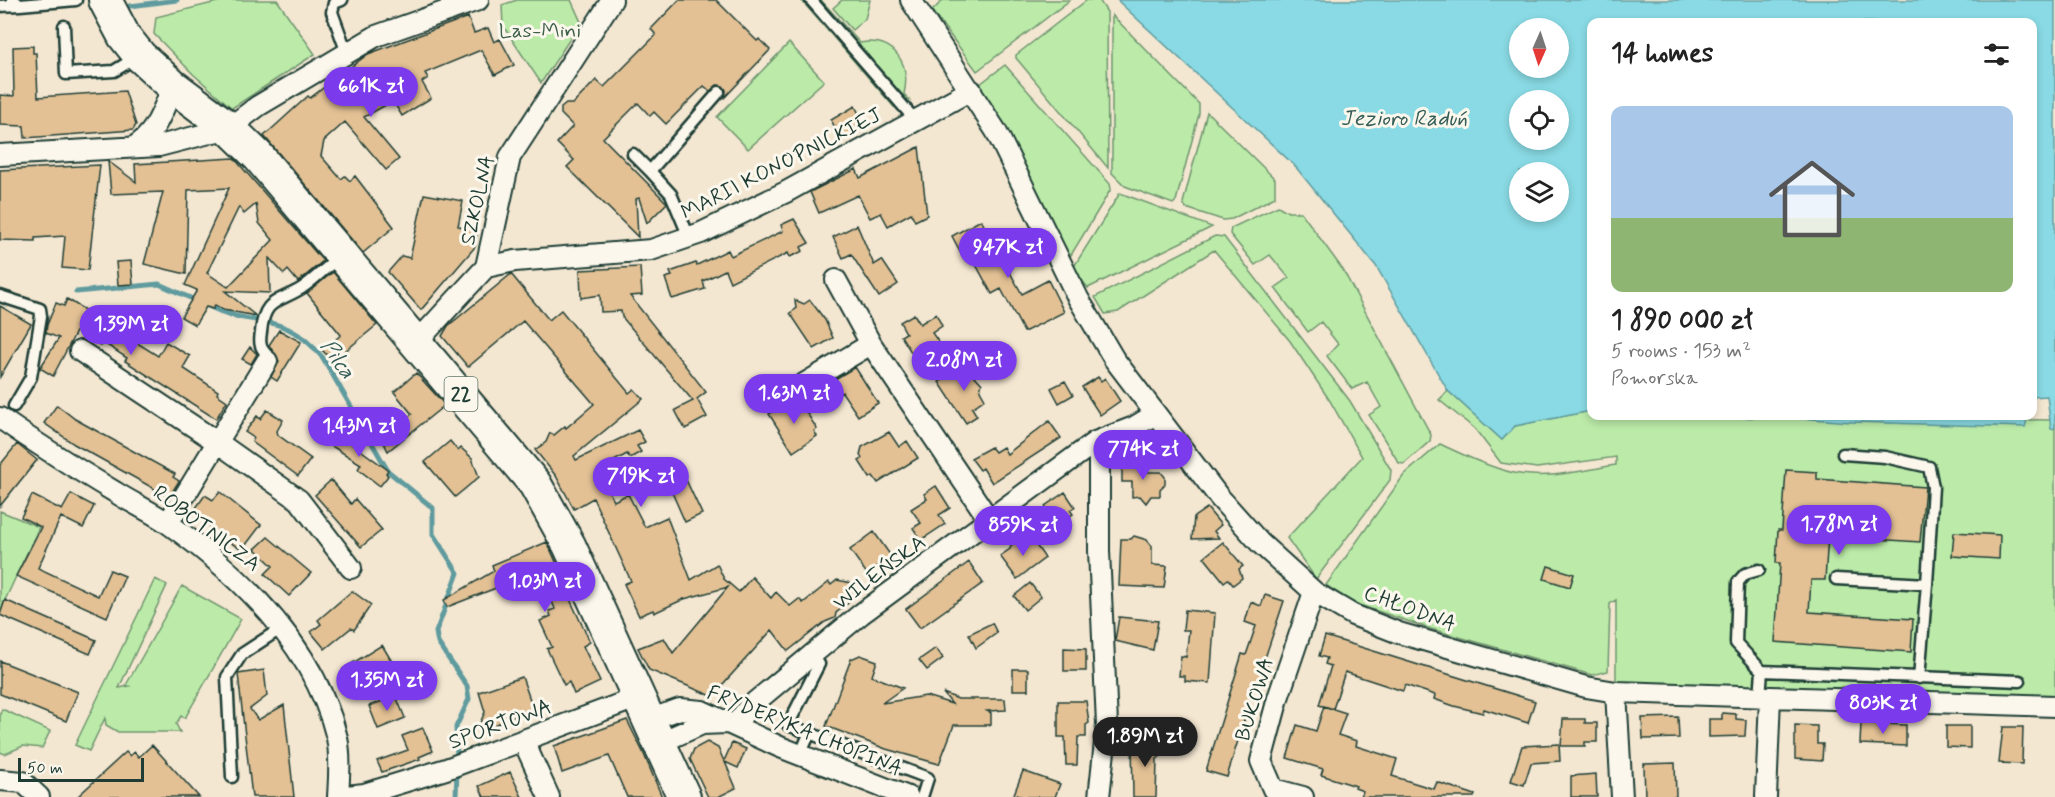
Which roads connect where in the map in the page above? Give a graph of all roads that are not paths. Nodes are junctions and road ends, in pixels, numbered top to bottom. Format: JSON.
{"nodes":[{"id":1,"x":76,"y":0,"type":"edge"},
{"id":2,"x":105,"y":0,"type":"edge"},
{"id":3,"x":342,"y":0,"type":"edge"},
{"id":4,"x":478,"y":0,"type":"edge"},
{"id":5,"x":612,"y":0,"type":"edge"},
{"id":6,"x":811,"y":0,"type":"edge"},
{"id":7,"x":911,"y":0,"type":"edge"},
{"id":8,"x":16,"y":3,"type":"edge"},
{"id":9,"x":0,"y":6,"type":"edge"},
{"id":10,"x":64,"y":26,"type":"dead end"},
{"id":11,"x":347,"y":53,"type":"junction"},
{"id":12,"x":140,"y":56,"type":"junction"},
{"id":13,"x":173,"y":86,"type":"junction"},
{"id":14,"x":971,"y":90,"type":"junction"},
{"id":15,"x":719,"y":92,"type":"dead end"},
{"id":16,"x":199,"y":105,"type":"junction"},
{"id":17,"x":916,"y":121,"type":"junction"},
{"id":18,"x":230,"y":128,"type":"junction"},
{"id":19,"x":184,"y":141,"type":"junction"},
{"id":20,"x":134,"y":147,"type":"junction"},
{"id":21,"x":633,"y":154,"type":"dead end"},
{"id":22,"x":0,"y":155,"type":"edge"},
{"id":23,"x":650,"y":171,"type":"junction"},
{"id":24,"x":689,"y":237,"type":"junction"},
{"id":25,"x":342,"y":255,"type":"junction"},
{"id":26,"x":486,"y":267,"type":"junction"},
{"id":27,"x":836,"y":280,"type":"dead end"},
{"id":28,"x":0,"y":296,"type":"edge"},
{"id":29,"x":417,"y":342,"type":"junction"},
{"id":30,"x":871,"y":344,"type":"junction"},
{"id":31,"x":80,"y":351,"type":"dead end"},
{"id":32,"x":267,"y":361,"type":"joint"},
{"id":33,"x":787,"y":394,"type":"dead end"},
{"id":34,"x":7,"y":412,"type":"edge"},
{"id":35,"x":1154,"y":415,"type":"junction"},
{"id":36,"x":217,"y":442,"type":"junction"},
{"id":37,"x":1095,"y":442,"type":"junction"},
{"id":38,"x":1843,"y":454,"type":"dead end"},
{"id":39,"x":990,"y":521,"type":"junction"},
{"id":40,"x":168,"y":524,"type":"junction"},
{"id":41,"x":351,"y":568,"type":"dead end"},
{"id":42,"x":1759,"y":570,"type":"dead end"},
{"id":43,"x":1836,"y":579,"type":"dead end"},
{"id":44,"x":1927,"y":584,"type":"junction"},
{"id":45,"x":1314,"y":592,"type":"junction"},
{"id":46,"x":280,"y":629,"type":"junction"},
{"id":47,"x":812,"y":654,"type":"junction"},
{"id":48,"x":1762,"y":671,"type":"junction"},
{"id":49,"x":1919,"y":678,"type":"junction"},
{"id":50,"x":2020,"y":681,"type":"dead end"},
{"id":51,"x":1616,"y":692,"type":"junction"},
{"id":52,"x":1765,"y":697,"type":"junction"},
{"id":53,"x":2055,"y":706,"type":"edge"},
{"id":54,"x":649,"y":720,"type":"junction"},
{"id":55,"x":732,"y":724,"type":"junction"},
{"id":56,"x":810,"y":732,"type":"junction"},
{"id":57,"x":523,"y":740,"type":"junction"},
{"id":58,"x":801,"y":753,"type":"junction"},
{"id":59,"x":232,"y":777,"type":"dead end"},
{"id":60,"x":0,"y":780,"type":"edge"},
{"id":61,"x":39,"y":797,"type":"edge"},
{"id":62,"x":339,"y":797,"type":"edge"},
{"id":63,"x":549,"y":797,"type":"edge"},
{"id":64,"x":684,"y":797,"type":"edge"},
{"id":65,"x":908,"y":797,"type":"edge"},
{"id":66,"x":922,"y":797,"type":"edge"},
{"id":67,"x":1099,"y":797,"type":"edge"},
{"id":68,"x":1303,"y":797,"type":"edge"},
{"id":69,"x":1622,"y":797,"type":"edge"},
{"id":70,"x":1766,"y":797,"type":"edge"}],
"edges":[{"from":1,"to":8,"type":"lane"},
{"from":2,"to":12,"type":"main road","number":"22"},
{"from":3,"to":11,"type":"lane"},
{"from":4,"to":11,"type":"street"},
{"from":5,"to":26,"type":"street","name":"SZKOLNA"},
{"from":6,"to":17,"type":"lane"},
{"from":7,"to":14,"type":"street"},
{"from":8,"to":9,"type":"lane"},
{"from":10,"to":12,"type":"lane"},
{"from":11,"to":18,"type":"street"},
{"from":12,"to":13,"type":"main road","number":"22"},
{"from":13,"to":16,"type":"main road","number":"22"},
{"from":13,"to":20,"type":"street"},
{"from":14,"to":17,"type":"street","name":"MARII KONOPNICKIEJ"},
{"from":14,"to":35,"type":"street","name":"CHŁODNA"},
{"from":15,"to":23,"type":"lane"},
{"from":16,"to":18,"type":"main road","number":"22"},
{"from":16,"to":19,"type":"street"},
{"from":17,"to":24,"type":"street","name":"MARII KONOPNICKIEJ"},
{"from":18,"to":19,"type":"street"},
{"from":18,"to":25,"type":"main road","number":"22"},
{"from":19,"to":20,"type":"street"},
{"from":20,"to":22,"type":"street"},
{"from":21,"to":23,"type":"lane"},
{"from":23,"to":24,"type":"lane"},
{"from":24,"to":26,"type":"street","name":"MARII KONOPNICKIEJ"},
{"from":25,"to":29,"type":"main road","number":"22"},
{"from":25,"to":32,"type":"lane"},
{"from":26,"to":29,"type":"street","name":"SZKOLNA"},
{"from":27,"to":30,"type":"street"},
{"from":28,"to":34,"type":"lane"},
{"from":29,"to":54,"type":"main road","number":"22"},
{"from":30,"to":33,"type":"street"},
{"from":30,"to":39,"type":"street"},
{"from":31,"to":36,"type":"street"},
{"from":32,"to":36,"type":"street"},
{"from":34,"to":40,"type":"street","name":"ROBOTNICZA"},
{"from":35,"to":37,"type":"street","name":"WILEŃSKA"},
{"from":35,"to":45,"type":"street","name":"CHŁODNA"},
{"from":36,"to":40,"type":"street"},
{"from":36,"to":41,"type":"street"},
{"from":37,"to":39,"type":"street","name":"WILEŃSKA"},
{"from":37,"to":67,"type":"street"},
{"from":38,"to":44,"type":"lane"},
{"from":39,"to":47,"type":"street","name":"WILEŃSKA"},
{"from":40,"to":46,"type":"street","name":"ROBOTNICZA"},
{"from":42,"to":48,"type":"lane"},
{"from":43,"to":44,"type":"lane"},
{"from":44,"to":49,"type":"lane"},
{"from":45,"to":51,"type":"street","name":"CHŁODNA"},
{"from":45,"to":68,"type":"street","name":"BUKOWA"},
{"from":46,"to":59,"type":"lane"},
{"from":46,"to":62,"type":"street","name":"ROBOTNICZA"},
{"from":47,"to":55,"type":"street","name":"WILEŃSKA"},
{"from":47,"to":56,"type":"lane"},
{"from":48,"to":49,"type":"lane"},
{"from":48,"to":52,"type":"lane"},
{"from":49,"to":50,"type":"lane"},
{"from":51,"to":52,"type":"street","name":"CHŁODNA"},
{"from":51,"to":69,"type":"street"},
{"from":52,"to":53,"type":"street","name":"CHŁODNA"},
{"from":52,"to":70,"type":"street"},
{"from":54,"to":55,"type":"street","name":"SPORTOWA"},
{"from":54,"to":57,"type":"street","name":"SPORTOWA"},
{"from":54,"to":64,"type":"main road","number":"22"},
{"from":55,"to":58,"type":"street","name":"FRYDERYKA CHOPINA"},
{"from":56,"to":58,"type":"lane"},
{"from":56,"to":66,"type":"lane"},
{"from":57,"to":62,"type":"street","name":"SPORTOWA"},
{"from":57,"to":63,"type":"street"},
{"from":58,"to":65,"type":"street","name":"FRYDERYKA CHOPINA"},
{"from":60,"to":61,"type":"street"}]}
